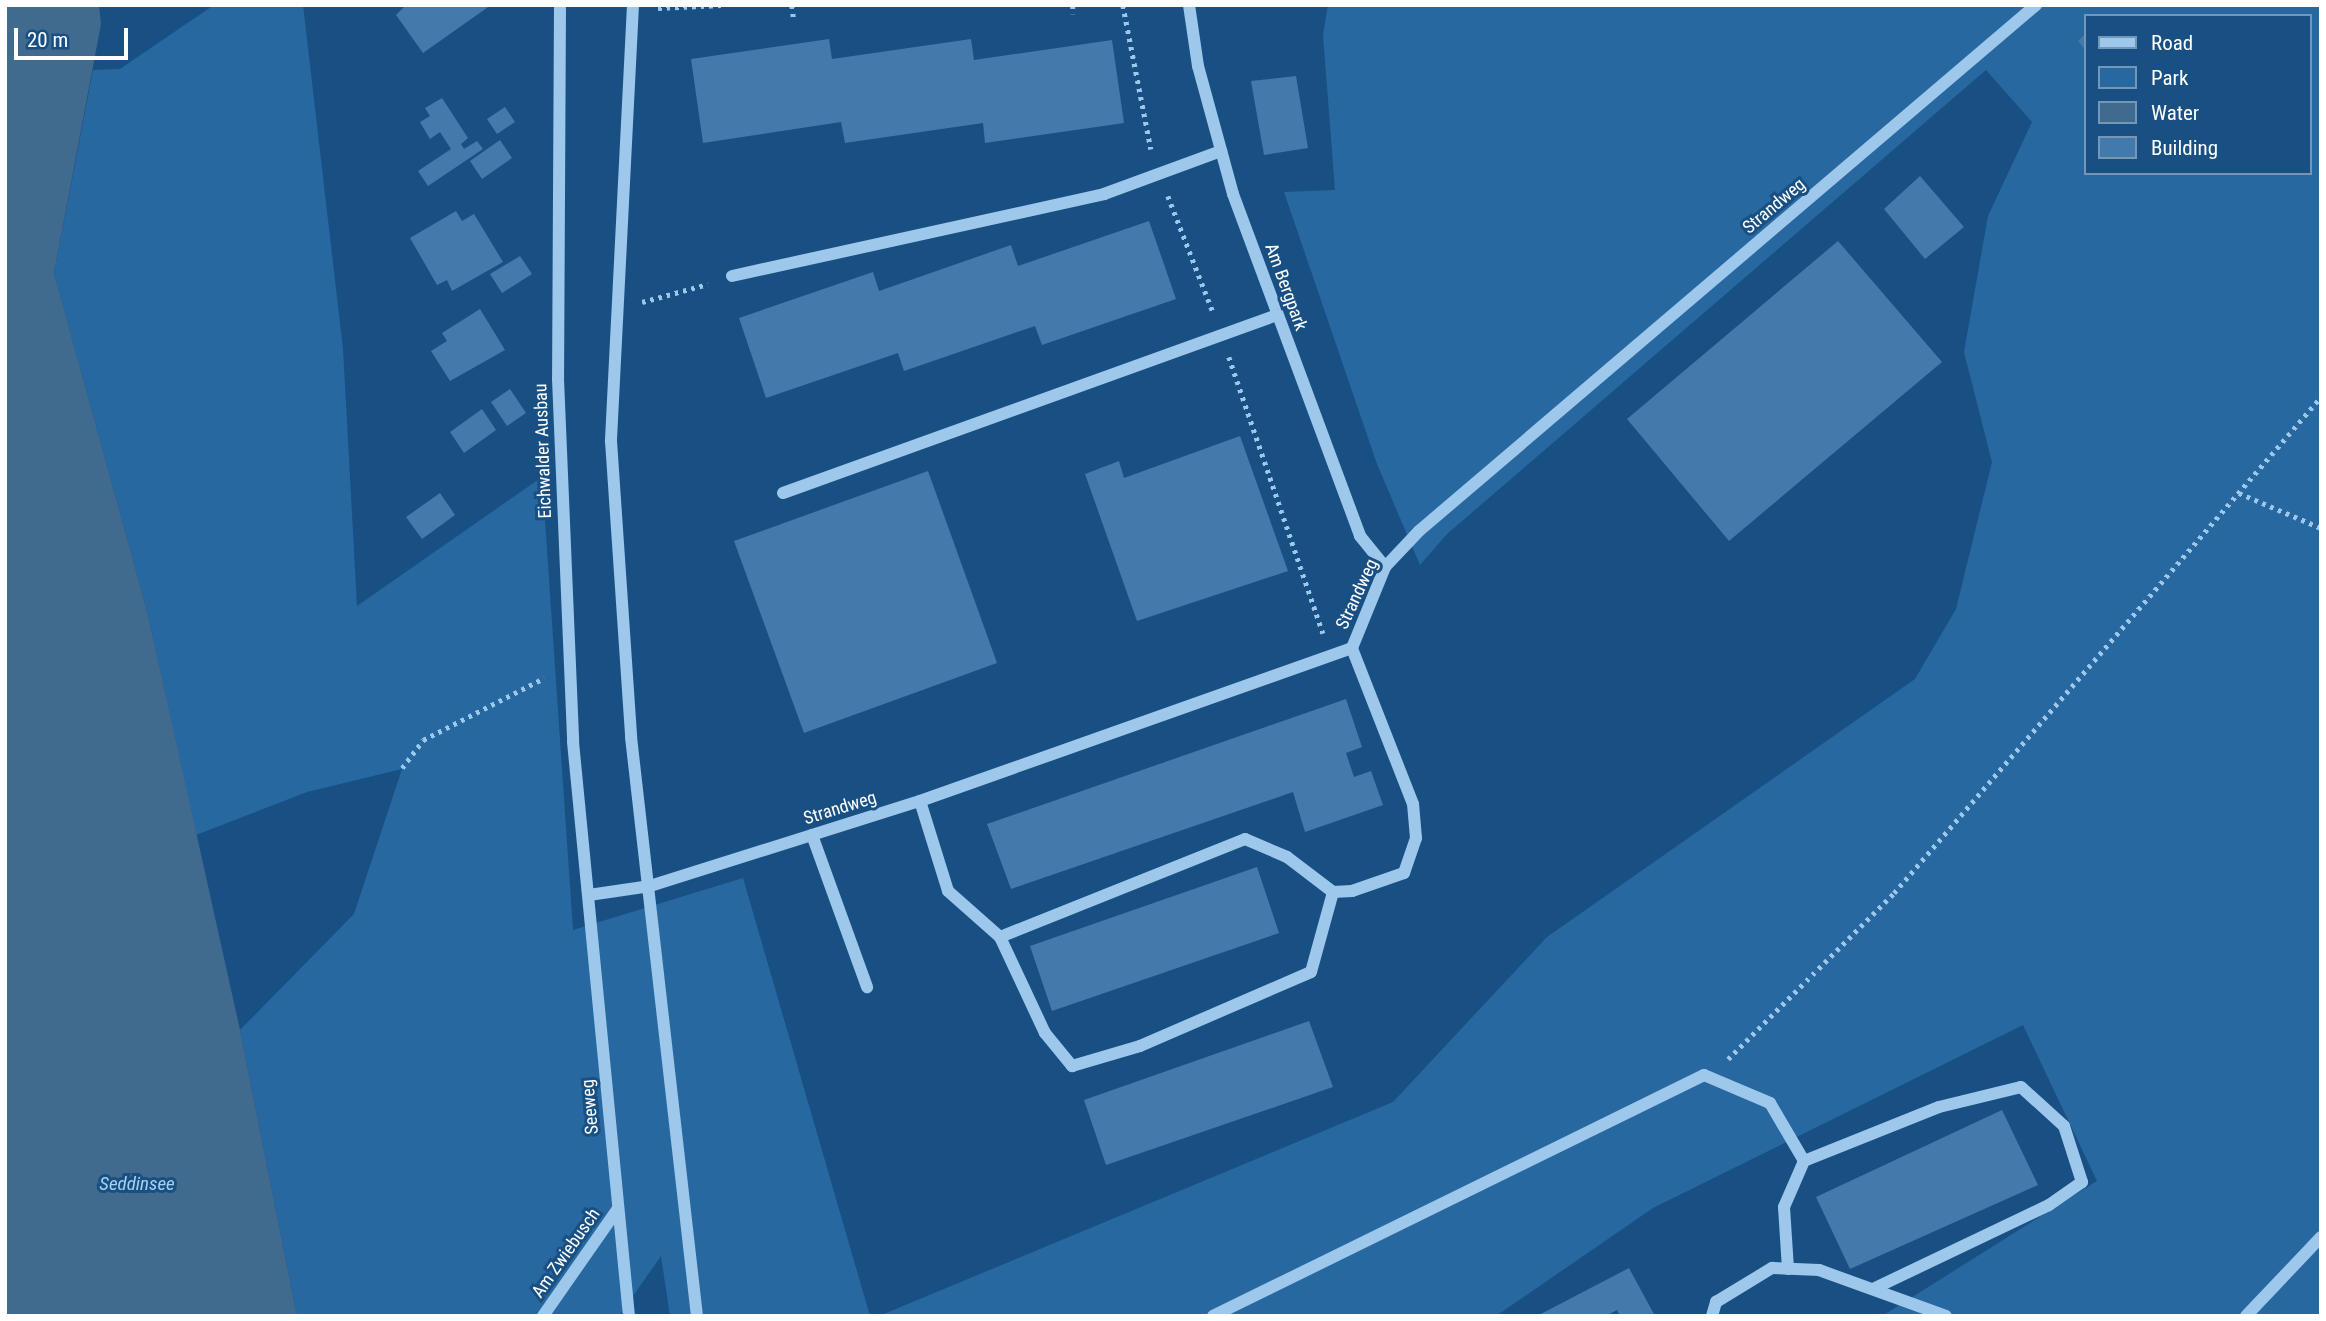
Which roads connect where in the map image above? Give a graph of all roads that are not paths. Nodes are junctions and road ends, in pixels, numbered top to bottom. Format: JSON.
{"nodes":[{"id":1,"x":560,"y":5,"type":"edge"},
{"id":2,"x":1189,"y":5,"type":"edge"},
{"id":3,"x":2036,"y":5,"type":"edge"},
{"id":4,"x":633,"y":8,"type":"edge"},
{"id":5,"x":1221,"y":151,"type":"junction"},
{"id":6,"x":732,"y":276,"type":"dead end"},
{"id":7,"x":1277,"y":315,"type":"junction"},
{"id":8,"x":783,"y":493,"type":"dead end"},
{"id":9,"x":1385,"y":568,"type":"junction"},
{"id":10,"x":1352,"y":648,"type":"junction"},
{"id":11,"x":920,"y":801,"type":"junction"},
{"id":12,"x":813,"y":835,"type":"junction"},
{"id":13,"x":650,"y":886,"type":"junction"},
{"id":14,"x":1333,"y":892,"type":"junction"},
{"id":15,"x":589,"y":895,"type":"junction"},
{"id":16,"x":1000,"y":937,"type":"junction"},
{"id":17,"x":867,"y":987,"type":"dead end"},
{"id":18,"x":1804,"y":1161,"type":"junction"},
{"id":19,"x":617,"y":1210,"type":"junction"},
{"id":20,"x":2321,"y":1237,"type":"edge"},
{"id":21,"x":1788,"y":1269,"type":"junction"},
{"id":22,"x":1875,"y":1288,"type":"junction"},
{"id":23,"x":544,"y":1316,"type":"edge"},
{"id":24,"x":629,"y":1316,"type":"edge"},
{"id":25,"x":697,"y":1316,"type":"edge"},
{"id":26,"x":1213,"y":1316,"type":"edge"},
{"id":27,"x":1712,"y":1316,"type":"edge"},
{"id":28,"x":1946,"y":1316,"type":"edge"},
{"id":29,"x":2246,"y":1316,"type":"edge"}],
"edges":[{"from":1,"to":15,"type":"street","name":"Eichwalder Ausbau"},
{"from":2,"to":5,"type":"street","name":"Am Bergpark"},
{"from":3,"to":9,"type":"street","name":"Strandweg"},
{"from":4,"to":13,"type":"street"},
{"from":5,"to":6,"type":"street"},
{"from":5,"to":7,"type":"street","name":"Am Bergpark"},
{"from":7,"to":8,"type":"street"},
{"from":7,"to":9,"type":"street","name":"Am Bergpark"},
{"from":9,"to":10,"type":"street","name":"Strandweg"},
{"from":10,"to":11,"type":"street","name":"Strandweg"},
{"from":10,"to":14,"type":"street"},
{"from":11,"to":12,"type":"street","name":"Strandweg"},
{"from":11,"to":16,"type":"street"},
{"from":12,"to":13,"type":"street","name":"Strandweg"},
{"from":12,"to":17,"type":"street"},
{"from":13,"to":15,"type":"street","name":"Strandweg"},
{"from":13,"to":25,"type":"street"},
{"from":14,"to":16,"type":"street"},
{"from":14,"to":16,"type":"street"},
{"from":15,"to":19,"type":"street","name":"Seeweg"},
{"from":18,"to":21,"type":"street"},
{"from":18,"to":22,"type":"street"},
{"from":18,"to":26,"type":"street"},
{"from":19,"to":23,"type":"street","name":"Am Zwiebusch"},
{"from":19,"to":24,"type":"street","name":"Seeweg"},
{"from":20,"to":29,"type":"street"},
{"from":21,"to":22,"type":"street"},
{"from":21,"to":27,"type":"street"},
{"from":22,"to":28,"type":"street"}]}
